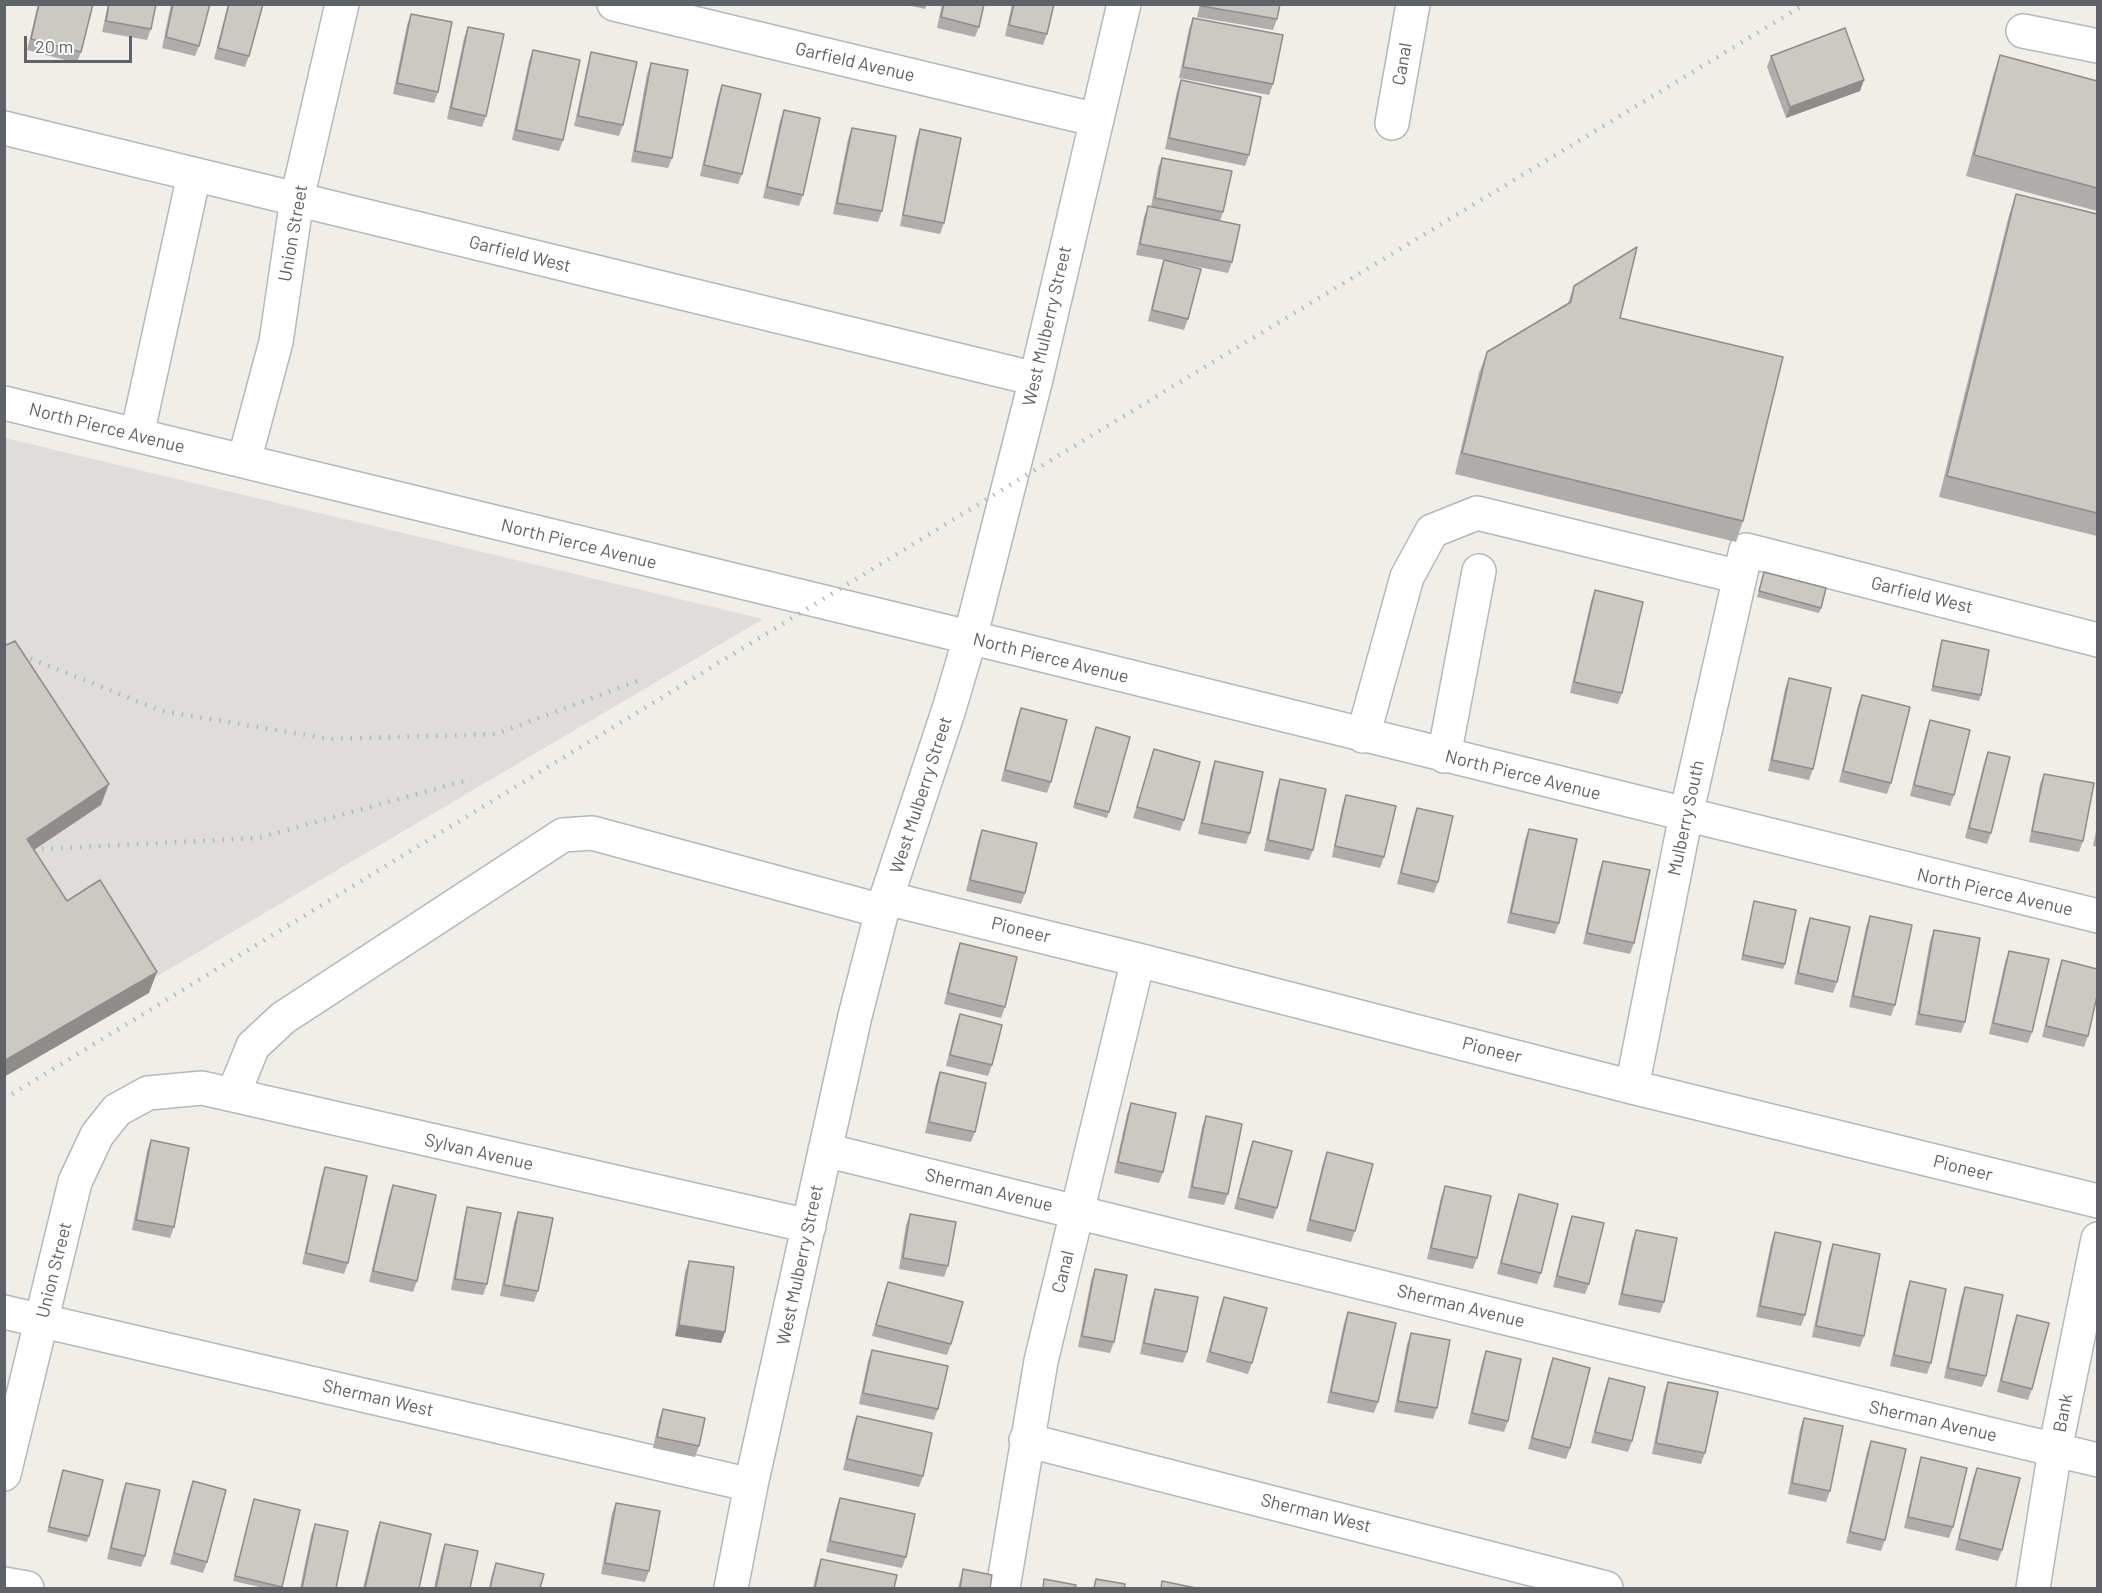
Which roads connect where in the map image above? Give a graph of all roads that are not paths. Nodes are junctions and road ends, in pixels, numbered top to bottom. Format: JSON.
{"nodes":[{"id":1,"x":342,"y":4,"type":"edge"},
{"id":2,"x":614,"y":4,"type":"edge"},
{"id":3,"x":1124,"y":4,"type":"edge"},
{"id":4,"x":1413,"y":4,"type":"edge"},
{"id":5,"x":2023,"y":30,"type":"dead end"},
{"id":6,"x":2097,"y":46,"type":"edge"},
{"id":7,"x":1097,"y":120,"type":"junction"},
{"id":8,"x":1392,"y":123,"type":"dead end"},
{"id":9,"x":4,"y":128,"type":"edge"},
{"id":10,"x":194,"y":175,"type":"junction"},
{"id":11,"x":297,"y":200,"type":"junction"},
{"id":12,"x":1036,"y":379,"type":"junction"},
{"id":13,"x":4,"y":403,"type":"edge"},
{"id":14,"x":137,"y":435,"type":"junction"},
{"id":15,"x":244,"y":461,"type":"junction"},
{"id":16,"x":1743,"y":563,"type":"junction"},
{"id":17,"x":1479,"y":571,"type":"dead end"},
{"id":18,"x":2092,"y":629,"type":"edge"},
{"id":19,"x":970,"y":638,"type":"junction"},
{"id":20,"x":1363,"y":736,"type":"junction"},
{"id":21,"x":1444,"y":756,"type":"junction"},
{"id":22,"x":1686,"y":815,"type":"junction"},
{"id":23,"x":884,"y":905,"type":"junction"},
{"id":24,"x":2097,"y":916,"type":"edge"},
{"id":25,"x":1138,"y":960,"type":"junction"},
{"id":26,"x":1632,"y":1087,"type":"junction"},
{"id":27,"x":148,"y":1093,"type":"joint"},
{"id":28,"x":233,"y":1095,"type":"junction"},
{"id":29,"x":825,"y":1150,"type":"junction"},
{"id":30,"x":2097,"y":1201,"type":"edge"},
{"id":31,"x":1076,"y":1211,"type":"junction"},
{"id":32,"x":809,"y":1226,"type":"junction"},
{"id":33,"x":2097,"y":1239,"type":"edge"},
{"id":34,"x":4,"y":1312,"type":"edge"},
{"id":35,"x":42,"y":1320,"type":"junction"},
{"id":36,"x":1026,"y":1440,"type":"junction"},
{"id":37,"x":2055,"y":1450,"type":"junction"},
{"id":38,"x":2097,"y":1460,"type":"edge"},
{"id":39,"x":4,"y":1474,"type":"edge"},
{"id":40,"x":751,"y":1485,"type":"junction"},
{"id":41,"x":4,"y":1584,"type":"edge"},
{"id":42,"x":27,"y":1588,"type":"edge"},
{"id":43,"x":731,"y":1588,"type":"edge"},
{"id":44,"x":1003,"y":1588,"type":"edge"},
{"id":45,"x":1606,"y":1588,"type":"edge"},
{"id":46,"x":2033,"y":1588,"type":"edge"}],
"edges":[{"from":1,"to":11,"type":"street","name":"Union Street"},
{"from":2,"to":7,"type":"street","name":"Garfield Avenue"},
{"from":3,"to":7,"type":"street","name":"West Mulberry Street"},
{"from":4,"to":8,"type":"street","name":"Canal"},
{"from":5,"to":6,"type":"street"},
{"from":7,"to":12,"type":"street","name":"West Mulberry Street"},
{"from":9,"to":10,"type":"street","name":"Garfield West"},
{"from":10,"to":11,"type":"street","name":"Garfield West"},
{"from":10,"to":14,"type":"street"},
{"from":11,"to":12,"type":"street","name":"Garfield West"},
{"from":11,"to":15,"type":"street","name":"Union Street"},
{"from":12,"to":19,"type":"street","name":"West Mulberry Street"},
{"from":13,"to":14,"type":"street","name":"North Pierce Avenue"},
{"from":14,"to":15,"type":"street","name":"North Pierce Avenue"},
{"from":15,"to":19,"type":"street","name":"North Pierce Avenue"},
{"from":16,"to":18,"type":"street","name":"Garfield West"},
{"from":16,"to":20,"type":"street","name":"Garfield West"},
{"from":16,"to":22,"type":"street","name":"Mulberry South"},
{"from":17,"to":21,"type":"street"},
{"from":19,"to":20,"type":"street","name":"North Pierce Avenue"},
{"from":19,"to":23,"type":"street","name":"West Mulberry Street"},
{"from":20,"to":21,"type":"street","name":"North Pierce Avenue"},
{"from":21,"to":22,"type":"street","name":"North Pierce Avenue"},
{"from":22,"to":24,"type":"street","name":"North Pierce Avenue"},
{"from":22,"to":26,"type":"street","name":"Mulberry South"},
{"from":23,"to":25,"type":"street","name":"Pioneer"},
{"from":23,"to":28,"type":"street","name":"Pioneer"},
{"from":23,"to":29,"type":"street","name":"West Mulberry Street"},
{"from":25,"to":26,"type":"street","name":"Pioneer"},
{"from":25,"to":31,"type":"street","name":"Canal"},
{"from":26,"to":30,"type":"street","name":"Pioneer"},
{"from":27,"to":28,"type":"street","name":"Sylvan Avenue"},
{"from":27,"to":35,"type":"street","name":"Union Street"},
{"from":28,"to":32,"type":"street","name":"Sylvan Avenue"},
{"from":29,"to":31,"type":"street","name":"Sherman Avenue"},
{"from":29,"to":32,"type":"street","name":"West Mulberry Street"},
{"from":31,"to":36,"type":"street","name":"Canal"},
{"from":31,"to":37,"type":"street","name":"Sherman Avenue"},
{"from":32,"to":40,"type":"street","name":"West Mulberry Street"},
{"from":33,"to":37,"type":"street","name":"Bank"},
{"from":34,"to":35,"type":"street","name":"Sherman West"},
{"from":35,"to":39,"type":"street","name":"Union Street"},
{"from":35,"to":40,"type":"street","name":"Sherman West"},
{"from":36,"to":44,"type":"street","name":"Canal"},
{"from":36,"to":45,"type":"street","name":"Sherman West"},
{"from":37,"to":38,"type":"street","name":"Sherman Avenue"},
{"from":37,"to":46,"type":"street","name":"Bank"},
{"from":40,"to":43,"type":"street","name":"West Mulberry Street"},
{"from":41,"to":42,"type":"street"}]}
